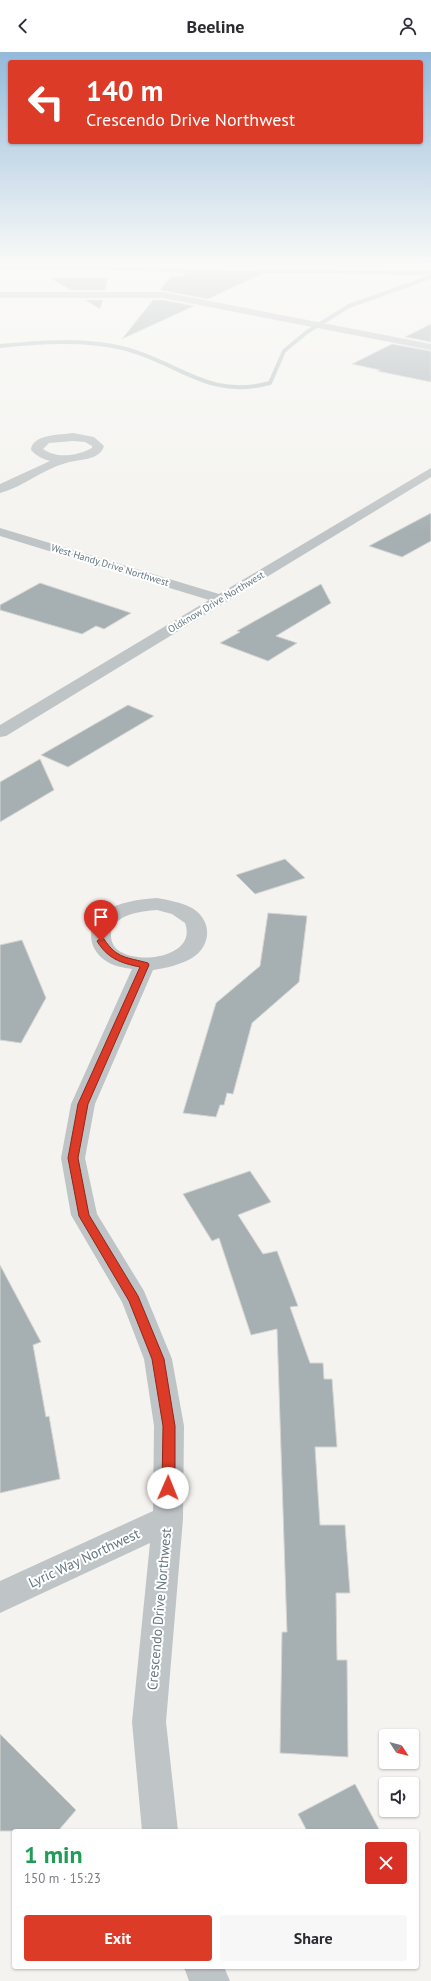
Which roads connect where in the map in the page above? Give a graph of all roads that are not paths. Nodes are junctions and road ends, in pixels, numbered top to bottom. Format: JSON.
{"nodes":[{"id":1,"x":64,"y":459,"type":"dead end"},
{"id":2,"x":431,"y":472,"type":"edge"},
{"id":3,"x":0,"y":489,"type":"edge"},
{"id":4,"x":0,"y":532,"type":"edge"},
{"id":5,"x":221,"y":599,"type":"junction"},
{"id":6,"x":0,"y":732,"type":"edge"},
{"id":7,"x":145,"y":965,"type":"dead end"},
{"id":8,"x":168,"y":1519,"type":"junction"},
{"id":9,"x":0,"y":1597,"type":"edge"},
{"id":10,"x":160,"y":1829,"type":"edge"},
{"id":11,"x":204,"y":1969,"type":"edge"},
{"id":12,"x":210,"y":1981,"type":"edge"}],
"edges":[{"from":1,"to":3,"type":"street"},
{"from":2,"to":5,"type":"street","name":"Oldknow Drive Northwest"},
{"from":4,"to":5,"type":"street","name":"West Handy Drive Northwest"},
{"from":5,"to":6,"type":"street","name":"Oldknow Drive Northwest"},
{"from":7,"to":8,"type":"street","name":"Crescendo Drive Northwest"},
{"from":8,"to":9,"type":"street","name":"Lyric Way Northwest"},
{"from":8,"to":10,"type":"street","name":"Crescendo Drive Northwest"},
{"from":11,"to":12,"type":"street"}]}
